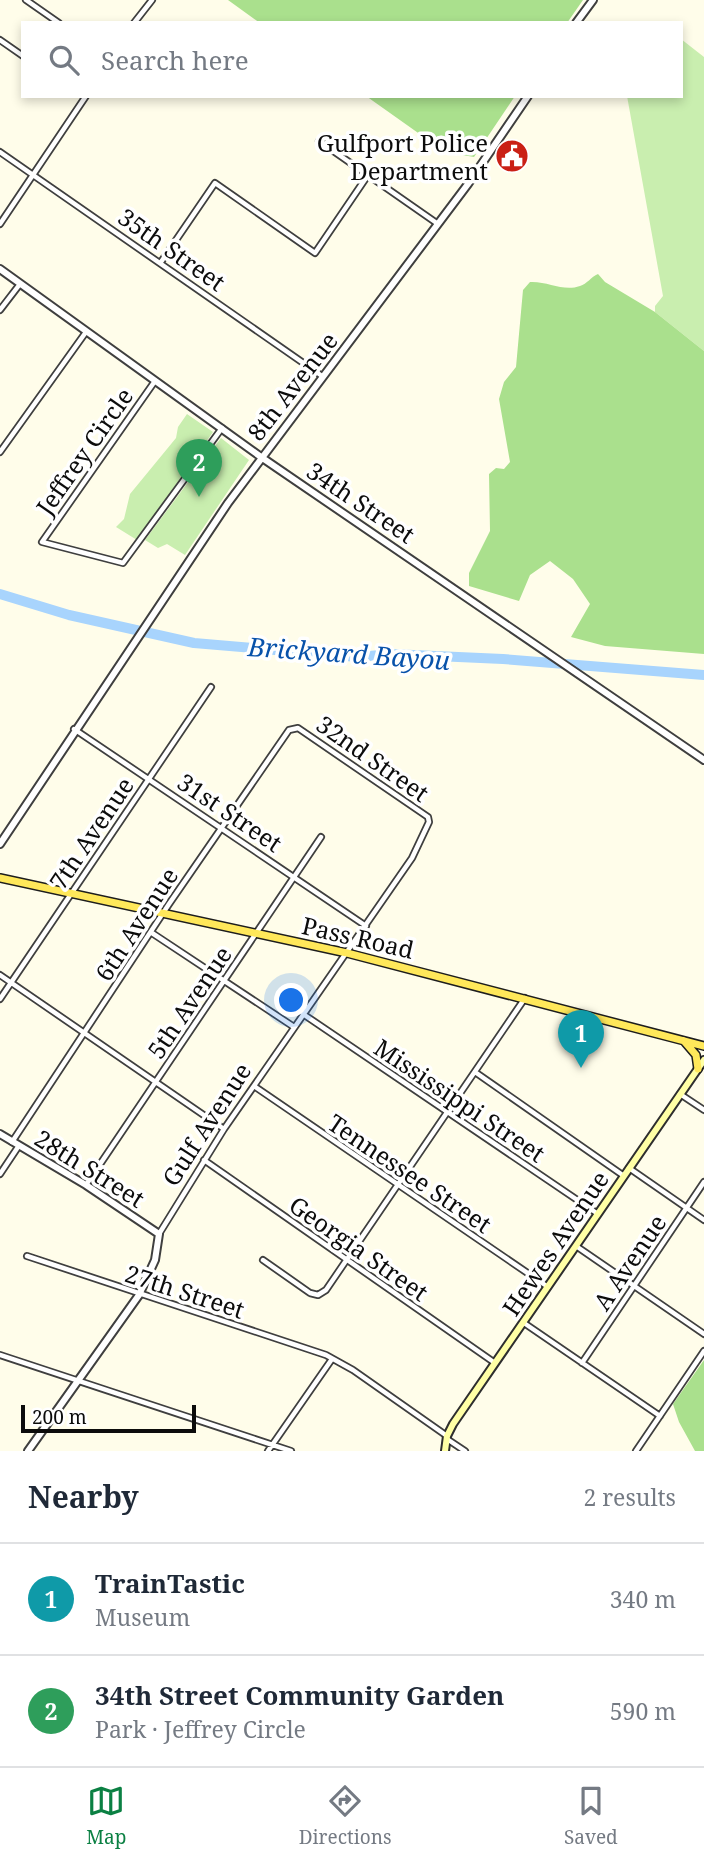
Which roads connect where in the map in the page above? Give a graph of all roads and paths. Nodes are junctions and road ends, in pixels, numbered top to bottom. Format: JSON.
{"nodes":[{"id":1,"x":26,"y":0,"type":"edge"},
{"id":2,"x":152,"y":0,"type":"edge"},
{"id":3,"x":593,"y":0,"type":"edge"},
{"id":4,"x":56,"y":21,"type":"edge"},
{"id":5,"x":136,"y":21,"type":"edge"},
{"id":6,"x":577,"y":21,"type":"edge"},
{"id":7,"x":0,"y":40,"type":"edge"},
{"id":8,"x":21,"y":55,"type":"edge"},
{"id":9,"x":82,"y":98,"type":"edge"},
{"id":10,"x":527,"y":98,"type":"edge"},
{"id":11,"x":319,"y":141,"type":"dead end"},
{"id":12,"x":0,"y":152,"type":"edge"},
{"id":13,"x":34,"y":175,"type":"junction"},
{"id":14,"x":368,"y":175,"type":"junction"},
{"id":15,"x":0,"y":224,"type":"edge"},
{"id":16,"x":438,"y":224,"type":"junction"},
{"id":17,"x":161,"y":262,"type":"junction"},
{"id":18,"x":0,"y":269,"type":"edge"},
{"id":19,"x":20,"y":284,"type":"junction"},
{"id":20,"x":0,"y":310,"type":"edge"},
{"id":21,"x":86,"y":332,"type":"junction"},
{"id":22,"x":322,"y":376,"type":"junction"},
{"id":23,"x":155,"y":381,"type":"junction"},
{"id":24,"x":222,"y":428,"type":"junction"},
{"id":25,"x":0,"y":452,"type":"edge"},
{"id":26,"x":261,"y":457,"type":"junction"},
{"id":27,"x":211,"y":687,"type":"dead end"},
{"id":28,"x":293,"y":727,"type":"joint"},
{"id":29,"x":74,"y":729,"type":"junction"},
{"id":30,"x":704,"y":760,"type":"edge"},
{"id":31,"x":149,"y":779,"type":"junction"},
{"id":32,"x":429,"y":822,"type":"joint"},
{"id":33,"x":222,"y":826,"type":"junction"},
{"id":34,"x":321,"y":837,"type":"dead end"},
{"id":35,"x":0,"y":844,"type":"edge"},
{"id":36,"x":294,"y":877,"type":"junction"},
{"id":37,"x":0,"y":878,"type":"edge"},
{"id":38,"x":71,"y":894,"type":"junction"},
{"id":39,"x":163,"y":914,"type":"junction"},
{"id":40,"x":366,"y":926,"type":"junction"},
{"id":41,"x":152,"y":933,"type":"junction"},
{"id":42,"x":257,"y":934,"type":"junction"},
{"id":43,"x":347,"y":953,"type":"junction"},
{"id":44,"x":0,"y":975,"type":"edge"},
{"id":45,"x":225,"y":980,"type":"junction"},
{"id":46,"x":11,"y":982,"type":"junction"},
{"id":47,"x":525,"y":998,"type":"junction"},
{"id":48,"x":0,"y":999,"type":"edge"},
{"id":49,"x":303,"y":1014,"type":"junction"},
{"id":50,"x":294,"y":1027,"type":"junction"},
{"id":51,"x":85,"y":1032,"type":"junction"},
{"id":52,"x":684,"y":1041,"type":"junction"},
{"id":53,"x":704,"y":1046,"type":"edge"},
{"id":54,"x":704,"y":1060,"type":"edge"},
{"id":55,"x":698,"y":1069,"type":"junction"},
{"id":56,"x":475,"y":1072,"type":"junction"},
{"id":57,"x":156,"y":1081,"type":"junction"},
{"id":58,"x":254,"y":1086,"type":"junction"},
{"id":59,"x":680,"y":1094,"type":"junction"},
{"id":60,"x":704,"y":1110,"type":"edge"},
{"id":61,"x":447,"y":1112,"type":"junction"},
{"id":62,"x":224,"y":1129,"type":"junction"},
{"id":63,"x":0,"y":1135,"type":"edge"},
{"id":64,"x":15,"y":1145,"type":"junction"},
{"id":65,"x":204,"y":1160,"type":"junction"},
{"id":66,"x":629,"y":1168,"type":"junction"},
{"id":67,"x":0,"y":1174,"type":"edge"},
{"id":68,"x":624,"y":1176,"type":"junction"},
{"id":69,"x":704,"y":1182,"type":"edge"},
{"id":70,"x":86,"y":1185,"type":"junction"},
{"id":71,"x":399,"y":1187,"type":"junction"},
{"id":72,"x":686,"y":1208,"type":"junction"},
{"id":73,"x":597,"y":1214,"type":"junction"},
{"id":74,"x":704,"y":1220,"type":"edge"},
{"id":75,"x":159,"y":1234,"type":"junction"},
{"id":76,"x":576,"y":1246,"type":"junction"},
{"id":77,"x":27,"y":1256,"type":"dead end"},
{"id":78,"x":263,"y":1260,"type":"dead end"},
{"id":79,"x":347,"y":1263,"type":"junction"},
{"id":80,"x":548,"y":1287,"type":"junction"},
{"id":81,"x":634,"y":1287,"type":"junction"},
{"id":82,"x":139,"y":1295,"type":"junction"},
{"id":83,"x":524,"y":1323,"type":"junction"},
{"id":84,"x":704,"y":1334,"type":"edge"},
{"id":85,"x":704,"y":1351,"type":"edge"},
{"id":86,"x":0,"y":1355,"type":"edge"},
{"id":87,"x":332,"y":1359,"type":"junction"},
{"id":88,"x":495,"y":1363,"type":"junction"},
{"id":89,"x":582,"y":1363,"type":"junction"},
{"id":90,"x":76,"y":1381,"type":"junction"},
{"id":91,"x":660,"y":1416,"type":"junction"},
{"id":92,"x":447,"y":1437,"type":"junction"},
{"id":93,"x":272,"y":1445,"type":"junction"},
{"id":94,"x":28,"y":1451,"type":"edge"},
{"id":95,"x":268,"y":1451,"type":"edge"},
{"id":96,"x":291,"y":1451,"type":"edge"},
{"id":97,"x":445,"y":1451,"type":"edge"},
{"id":98,"x":465,"y":1451,"type":"edge"},
{"id":99,"x":636,"y":1451,"type":"edge"}],
"edges":[{"from":1,"to":4,"type":"street"},
{"from":2,"to":5,"type":"street"},
{"from":3,"to":6,"type":"street"},
{"from":7,"to":8,"type":"street"},
{"from":9,"to":13,"type":"street"},
{"from":10,"to":16,"type":"street","name":"8th Avenue"},
{"from":11,"to":14,"type":"street"},
{"from":12,"to":13,"type":"street","name":"35th Street"},
{"from":13,"to":15,"type":"street"},
{"from":13,"to":17,"type":"street","name":"35th Street"},
{"from":14,"to":16,"type":"street"},
{"from":14,"to":17,"type":"street"},
{"from":16,"to":22,"type":"street","name":"8th Avenue"},
{"from":17,"to":22,"type":"street","name":"35th Street"},
{"from":18,"to":19,"type":"street","name":"34th Street"},
{"from":19,"to":20,"type":"street"},
{"from":19,"to":21,"type":"street","name":"34th Street"},
{"from":21,"to":23,"type":"street","name":"34th Street"},
{"from":21,"to":25,"type":"street"},
{"from":22,"to":26,"type":"street","name":"8th Avenue"},
{"from":23,"to":24,"type":"street","name":"34th Street"},
{"from":23,"to":24,"type":"street","name":"Jeffrey Circle"},
{"from":24,"to":26,"type":"street","name":"34th Street"},
{"from":26,"to":29,"type":"street","name":"8th Avenue"},
{"from":26,"to":30,"type":"street","name":"34th Street"},
{"from":27,"to":31,"type":"street","name":"7th Avenue"},
{"from":28,"to":32,"type":"street","name":"32nd Street"},
{"from":28,"to":33,"type":"street","name":"6th Avenue"},
{"from":29,"to":31,"type":"street","name":"31st Street"},
{"from":29,"to":35,"type":"street","name":"8th Avenue"},
{"from":31,"to":33,"type":"street","name":"31st Street"},
{"from":31,"to":38,"type":"street","name":"7th Avenue"},
{"from":32,"to":40,"type":"street","name":"Gulf Avenue"},
{"from":33,"to":36,"type":"street","name":"31st Street"},
{"from":33,"to":39,"type":"street","name":"6th Avenue"},
{"from":34,"to":36,"type":"street","name":"5th Avenue"},
{"from":36,"to":40,"type":"street","name":"31st Street"},
{"from":36,"to":42,"type":"street","name":"5th Avenue"},
{"from":37,"to":38,"type":"main road","name":"Pass Road"},
{"from":38,"to":39,"type":"main road","name":"Pass Road"},
{"from":38,"to":46,"type":"street","name":"7th Avenue"},
{"from":39,"to":41,"type":"street","name":"6th Avenue"},
{"from":39,"to":42,"type":"main road","name":"Pass Road"},
{"from":40,"to":43,"type":"street","name":"Gulf Avenue"},
{"from":41,"to":45,"type":"street"},
{"from":41,"to":51,"type":"street","name":"6th Avenue"},
{"from":42,"to":43,"type":"main road","name":"Pass Road"},
{"from":42,"to":45,"type":"street","name":"5th Avenue"},
{"from":43,"to":47,"type":"main road","name":"Pass Road"},
{"from":43,"to":49,"type":"street","name":"Gulf Avenue"},
{"from":44,"to":46,"type":"street"},
{"from":45,"to":50,"type":"street"},
{"from":45,"to":57,"type":"street","name":"5th Avenue"},
{"from":46,"to":48,"type":"street","name":"7th Avenue"},
{"from":46,"to":51,"type":"street"},
{"from":47,"to":52,"type":"main road","name":"Pass Road"},
{"from":47,"to":56,"type":"street"},
{"from":49,"to":50,"type":"street","name":"Gulf Avenue"},
{"from":49,"to":61,"type":"street","name":"Mississippi Street"},
{"from":50,"to":58,"type":"street","name":"Gulf Avenue"},
{"from":51,"to":57,"type":"street"},
{"from":51,"to":64,"type":"street","name":"6th Avenue"},
{"from":52,"to":53,"type":"main road","name":"Pass Road"},
{"from":52,"to":55,"type":"main road"},
{"from":54,"to":55,"type":"main road","name":"Hewes Avenue"},
{"from":55,"to":59,"type":"main road","name":"Hewes Avenue"},
{"from":56,"to":61,"type":"street"},
{"from":56,"to":68,"type":"street"},
{"from":57,"to":62,"type":"street"},
{"from":57,"to":70,"type":"street","name":"5th Avenue"},
{"from":58,"to":62,"type":"street","name":"Gulf Avenue"},
{"from":58,"to":71,"type":"street","name":"Tennessee Street"},
{"from":59,"to":60,"type":"street"},
{"from":59,"to":66,"type":"main road","name":"Hewes Avenue"},
{"from":61,"to":71,"type":"street"},
{"from":61,"to":73,"type":"street","name":"Mississippi Street"},
{"from":62,"to":65,"type":"street","name":"Gulf Avenue"},
{"from":63,"to":64,"type":"street","name":"28th Street"},
{"from":64,"to":67,"type":"street"},
{"from":64,"to":70,"type":"street","name":"28th Street"},
{"from":65,"to":75,"type":"street","name":"Gulf Avenue"},
{"from":65,"to":79,"type":"street","name":"Georgia Street"},
{"from":66,"to":68,"type":"main road","name":"Hewes Avenue"},
{"from":66,"to":72,"type":"street"},
{"from":68,"to":73,"type":"main road","name":"Hewes Avenue"},
{"from":69,"to":72,"type":"street","name":"A Avenue"},
{"from":70,"to":75,"type":"street","name":"28th Street"},
{"from":71,"to":79,"type":"street"},
{"from":71,"to":80,"type":"street","name":"Tennessee Street"},
{"from":72,"to":74,"type":"street"},
{"from":72,"to":81,"type":"street","name":"A Avenue"},
{"from":73,"to":76,"type":"main road","name":"Hewes Avenue"},
{"from":75,"to":82,"type":"street","name":"Gulf Avenue"},
{"from":76,"to":80,"type":"main road","name":"Hewes Avenue"},
{"from":76,"to":81,"type":"street"},
{"from":77,"to":82,"type":"street","name":"27th Street"},
{"from":78,"to":79,"type":"street"},
{"from":79,"to":88,"type":"street","name":"Georgia Street"},
{"from":80,"to":83,"type":"main road","name":"Hewes Avenue"},
{"from":81,"to":84,"type":"street"},
{"from":81,"to":89,"type":"street","name":"A Avenue"},
{"from":82,"to":87,"type":"street","name":"27th Street"},
{"from":82,"to":90,"type":"street","name":"Gulf Avenue"},
{"from":83,"to":88,"type":"main road","name":"Hewes Avenue"},
{"from":83,"to":89,"type":"street"},
{"from":85,"to":91,"type":"street"},
{"from":86,"to":90,"type":"street"},
{"from":87,"to":92,"type":"street"},
{"from":87,"to":93,"type":"street"},
{"from":88,"to":92,"type":"main road","name":"Hewes Avenue"},
{"from":89,"to":91,"type":"street"},
{"from":90,"to":93,"type":"street"},
{"from":90,"to":94,"type":"street","name":"Gulf Avenue"},
{"from":91,"to":99,"type":"street"},
{"from":92,"to":97,"type":"main road","name":"Hewes Avenue"},
{"from":92,"to":98,"type":"street"},
{"from":93,"to":95,"type":"street"},
{"from":93,"to":96,"type":"street"}]}
